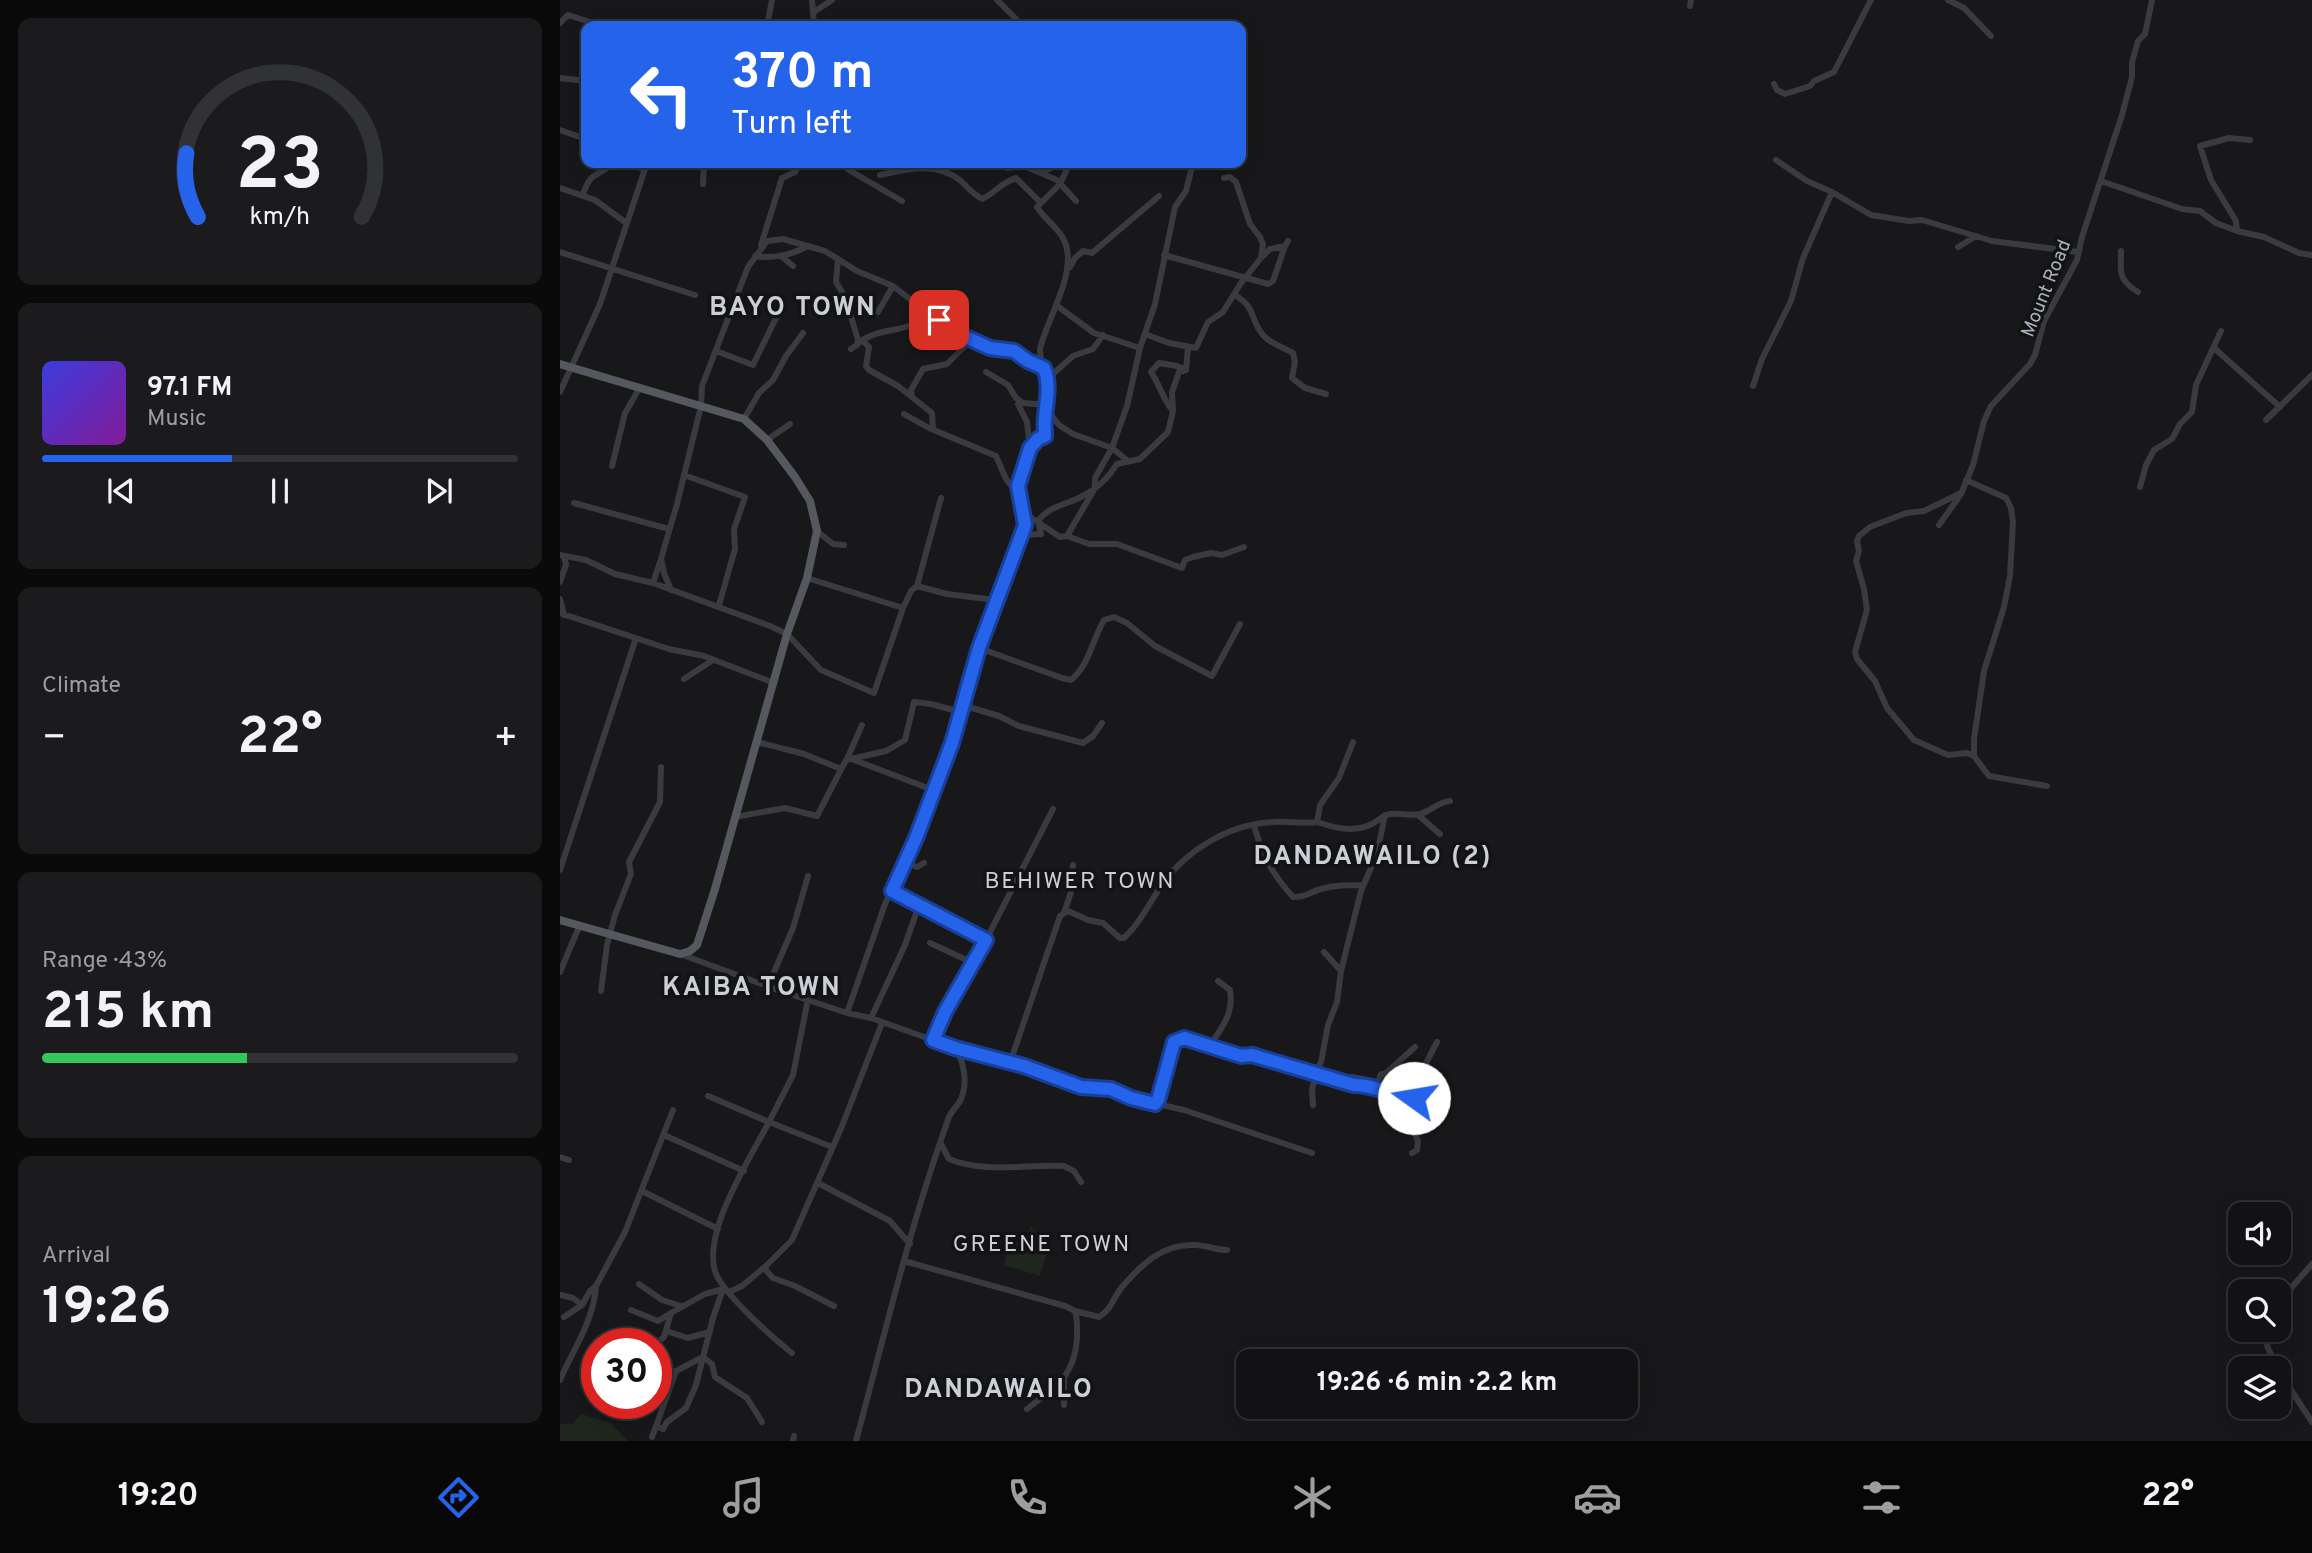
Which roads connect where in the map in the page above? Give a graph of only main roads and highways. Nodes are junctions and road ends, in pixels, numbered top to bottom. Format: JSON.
{"nodes":[{"id":1,"x":560,"y":364,"type":"edge"},
{"id":2,"x":560,"y":920,"type":"edge"}],
"edges":[{"from":1,"to":2,"type":"main road"}]}
